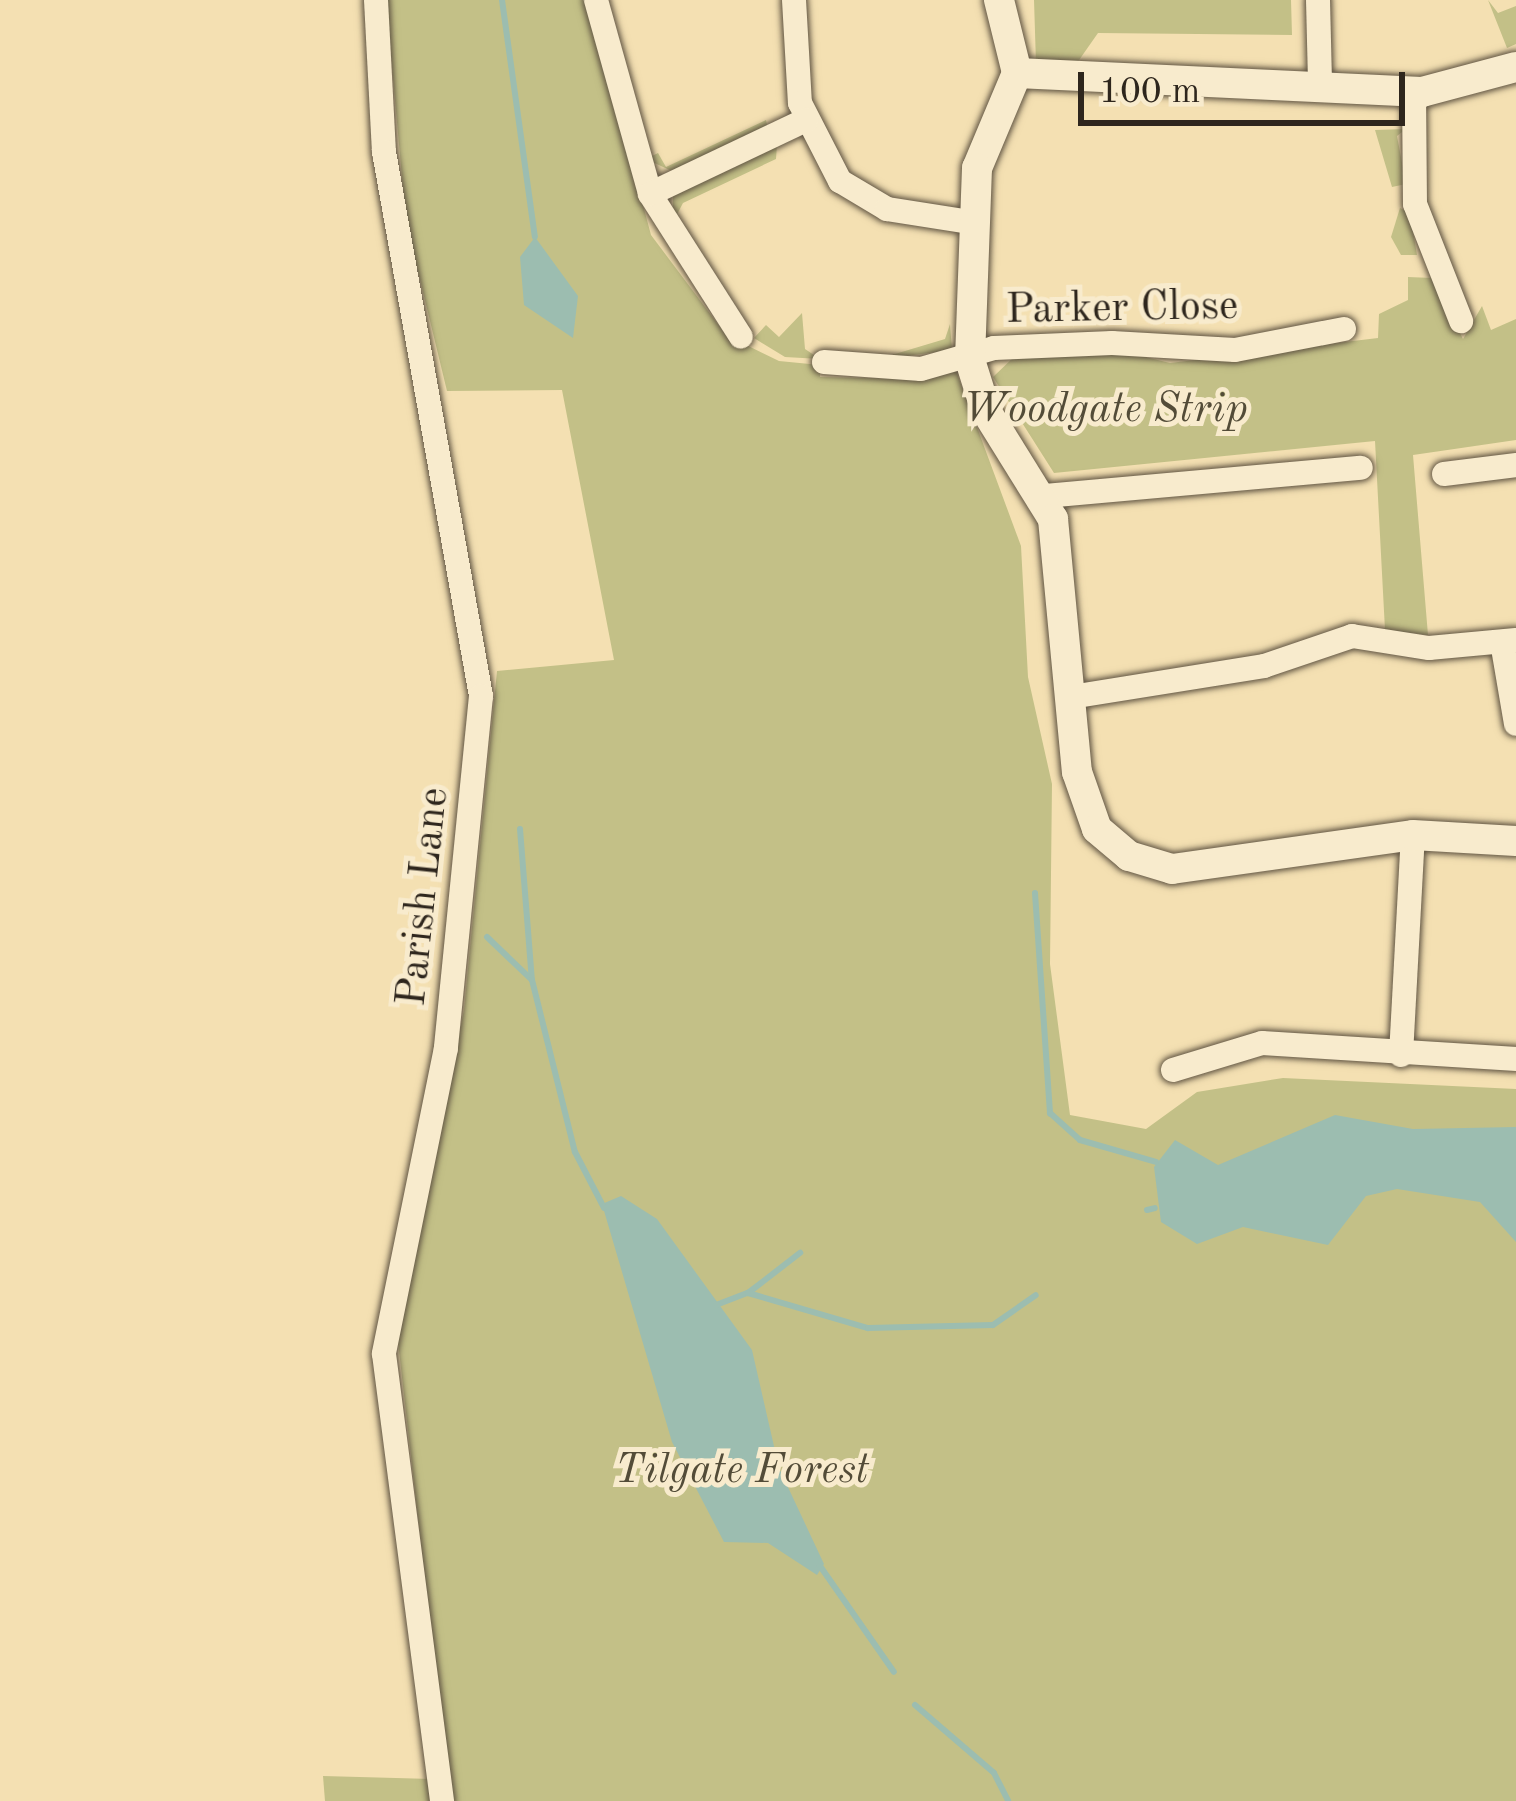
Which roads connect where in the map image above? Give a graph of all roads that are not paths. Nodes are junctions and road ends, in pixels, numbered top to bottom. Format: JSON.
{"nodes":[{"id":1,"x":376,"y":0,"type":"edge"},
{"id":2,"x":596,"y":0,"type":"edge"},
{"id":3,"x":794,"y":0,"type":"edge"},
{"id":4,"x":999,"y":0,"type":"edge"},
{"id":5,"x":1318,"y":0,"type":"edge"},
{"id":6,"x":1516,"y":68,"type":"edge"},
{"id":7,"x":1018,"y":73,"type":"junction"},
{"id":8,"x":1320,"y":83,"type":"junction"},
{"id":9,"x":1414,"y":91,"type":"junction"},
{"id":10,"x":806,"y":120,"type":"junction"},
{"id":11,"x":650,"y":194,"type":"junction"},
{"id":12,"x":970,"y":222,"type":"junction"},
{"id":13,"x":1461,"y":321,"type":"dead end"},
{"id":14,"x":1344,"y":329,"type":"dead end"},
{"id":15,"x":741,"y":337,"type":"dead end"},
{"id":16,"x":970,"y":352,"type":"junction"},
{"id":17,"x":824,"y":362,"type":"dead end"},
{"id":18,"x":1516,"y":465,"type":"edge"},
{"id":19,"x":1361,"y":468,"type":"dead end"},
{"id":20,"x":1444,"y":474,"type":"dead end"},
{"id":21,"x":1045,"y":496,"type":"junction"},
{"id":22,"x":1509,"y":642,"type":"edge"},
{"id":23,"x":1071,"y":697,"type":"junction"},
{"id":24,"x":1516,"y":724,"type":"edge"},
{"id":25,"x":1420,"y":835,"type":"junction"},
{"id":26,"x":1516,"y":842,"type":"edge"},
{"id":27,"x":1401,"y":1055,"type":"junction"},
{"id":28,"x":1516,"y":1059,"type":"edge"},
{"id":29,"x":1172,"y":1070,"type":"dead end"},
{"id":30,"x":442,"y":1801,"type":"edge"}],
"edges":[{"from":1,"to":30,"type":"street","name":"Parish Lane"},
{"from":2,"to":11,"type":"street"},
{"from":3,"to":10,"type":"street"},
{"from":4,"to":7,"type":"street"},
{"from":5,"to":8,"type":"street"},
{"from":6,"to":9,"type":"street"},
{"from":7,"to":8,"type":"street"},
{"from":7,"to":12,"type":"street"},
{"from":8,"to":9,"type":"street"},
{"from":9,"to":13,"type":"street"},
{"from":10,"to":11,"type":"street"},
{"from":10,"to":12,"type":"street"},
{"from":11,"to":15,"type":"street"},
{"from":12,"to":16,"type":"street"},
{"from":14,"to":16,"type":"street","name":"Parker Close"},
{"from":16,"to":17,"type":"street","name":"Parker Close"},
{"from":16,"to":21,"type":"street"},
{"from":18,"to":20,"type":"street"},
{"from":19,"to":21,"type":"street"},
{"from":21,"to":23,"type":"street"},
{"from":22,"to":23,"type":"street"},
{"from":22,"to":24,"type":"street"},
{"from":23,"to":25,"type":"street"},
{"from":25,"to":26,"type":"street"},
{"from":25,"to":27,"type":"street"},
{"from":27,"to":28,"type":"street"},
{"from":27,"to":29,"type":"street"}]}
